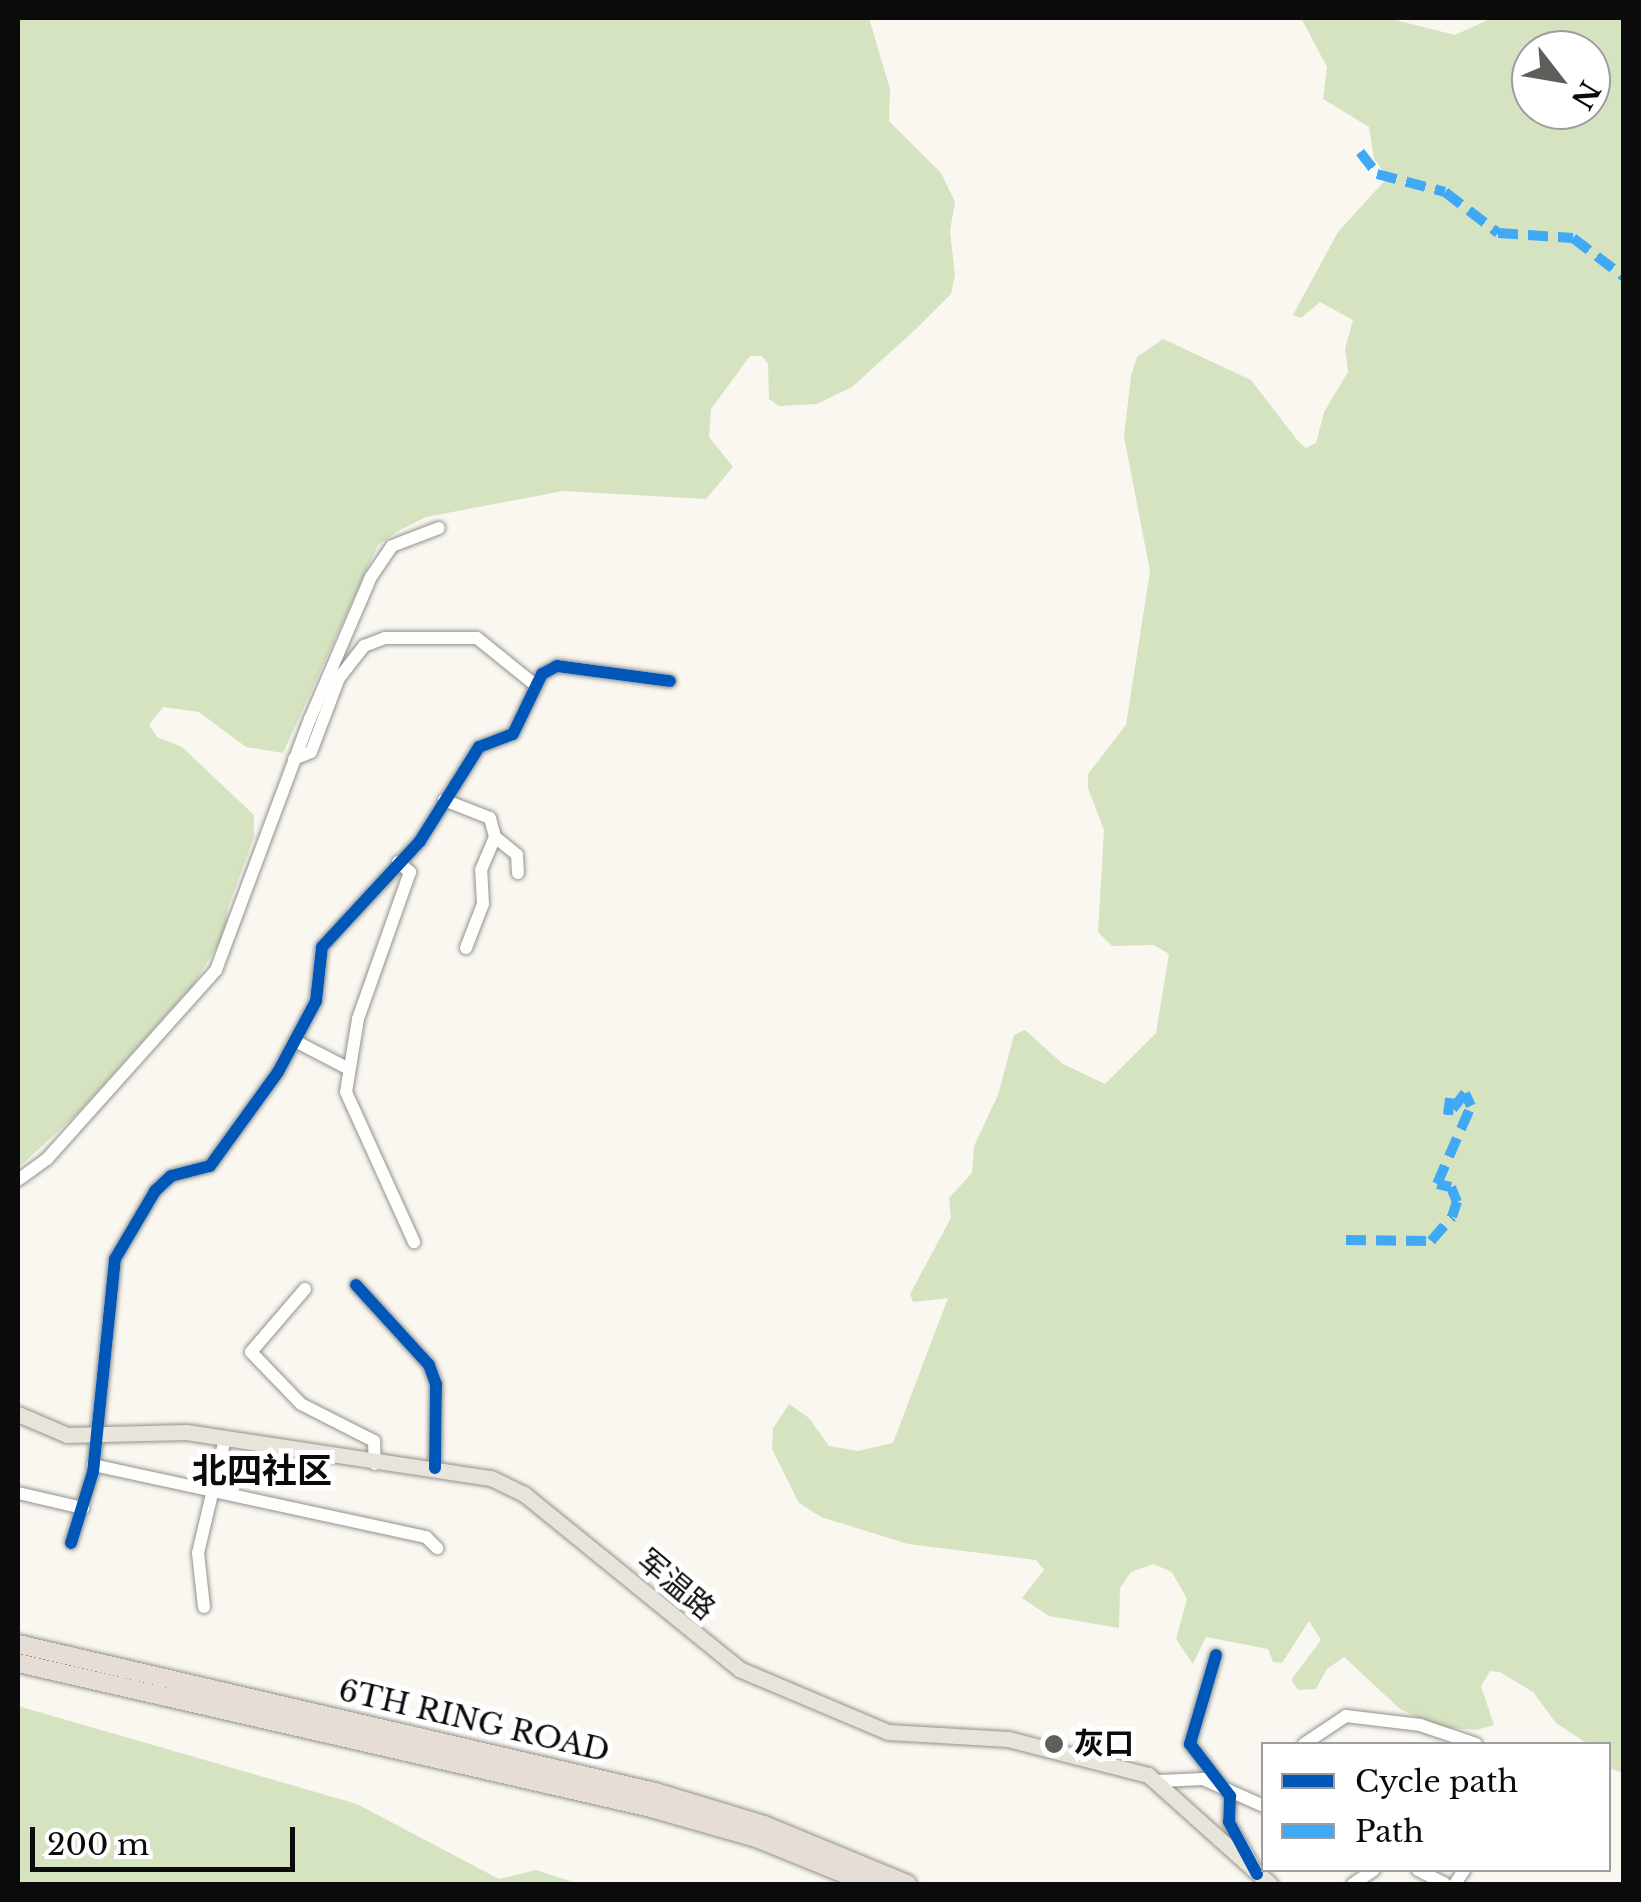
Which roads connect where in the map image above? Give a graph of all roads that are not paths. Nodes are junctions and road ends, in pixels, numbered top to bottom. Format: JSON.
{"nodes":[{"id":1,"x":438,"y":528,"type":"dead end"},
{"id":2,"x":670,"y":681,"type":"dead end"},
{"id":3,"x":534,"y":684,"type":"junction"},
{"id":4,"x":294,"y":759,"type":"junction"},
{"id":5,"x":444,"y":800,"type":"junction"},
{"id":6,"x":507,"y":810,"type":"dead end"},
{"id":7,"x":490,"y":818,"type":"junction"},
{"id":8,"x":496,"y":838,"type":"junction"},
{"id":9,"x":398,"y":862,"type":"junction"},
{"id":10,"x":518,"y":873,"type":"dead end"},
{"id":11,"x":466,"y":948,"type":"dead end"},
{"id":12,"x":294,"y":1041,"type":"junction"},
{"id":13,"x":347,"y":1068,"type":"junction"},
{"id":14,"x":18,"y":1180,"type":"edge"},
{"id":15,"x":414,"y":1242,"type":"dead end"},
{"id":16,"x":356,"y":1285,"type":"dead end"},
{"id":17,"x":305,"y":1289,"type":"dead end"},
{"id":18,"x":18,"y":1414,"type":"edge"},
{"id":19,"x":94,"y":1434,"type":"junction"},
{"id":20,"x":225,"y":1439,"type":"junction"},
{"id":21,"x":375,"y":1464,"type":"junction"},
{"id":22,"x":94,"y":1465,"type":"junction"},
{"id":23,"x":435,"y":1468,"type":"junction"},
{"id":24,"x":214,"y":1487,"type":"junction"},
{"id":25,"x":18,"y":1492,"type":"edge"},
{"id":26,"x":83,"y":1508,"type":"junction"},
{"id":27,"x":71,"y":1543,"type":"dead end"},
{"id":28,"x":437,"y":1548,"type":"dead end"},
{"id":29,"x":204,"y":1607,"type":"dead end"},
{"id":30,"x":18,"y":1644,"type":"edge"},
{"id":31,"x":1216,"y":1655,"type":"dead end"},
{"id":32,"x":18,"y":1662,"type":"edge"},
{"id":33,"x":1307,"y":1742,"type":"edge"},
{"id":34,"x":1470,"y":1742,"type":"edge"},
{"id":35,"x":1159,"y":1782,"type":"junction"},
{"id":36,"x":1230,"y":1796,"type":"junction"},
{"id":37,"x":1261,"y":1805,"type":"edge"},
{"id":38,"x":1422,"y":1876,"type":"edge"},
{"id":39,"x":1264,"y":1879,"type":"edge"},
{"id":40,"x":870,"y":1884,"type":"edge"},
{"id":41,"x":908,"y":1884,"type":"edge"},
{"id":42,"x":1446,"y":1884,"type":"edge"}],
"edges":[{"from":1,"to":4,"type":"street"},
{"from":2,"to":3,"type":"street"},
{"from":3,"to":4,"type":"street"},
{"from":3,"to":5,"type":"street"},
{"from":4,"to":14,"type":"street"},
{"from":5,"to":7,"type":"street"},
{"from":5,"to":9,"type":"street"},
{"from":6,"to":7,"type":"street"},
{"from":7,"to":8,"type":"street"},
{"from":8,"to":10,"type":"street"},
{"from":8,"to":11,"type":"street"},
{"from":9,"to":12,"type":"street"},
{"from":9,"to":13,"type":"street"},
{"from":12,"to":13,"type":"street"},
{"from":12,"to":19,"type":"street"},
{"from":13,"to":15,"type":"street"},
{"from":16,"to":23,"type":"street"},
{"from":17,"to":21,"type":"street"},
{"from":18,"to":19,"type":"main road","name":"军温路"},
{"from":19,"to":20,"type":"main road","name":"军温路"},
{"from":19,"to":22,"type":"street"},
{"from":20,"to":21,"type":"main road","name":"军温路"},
{"from":20,"to":24,"type":"street"},
{"from":21,"to":23,"type":"main road","name":"军温路"},
{"from":22,"to":24,"type":"street"},
{"from":22,"to":26,"type":"street"},
{"from":23,"to":35,"type":"main road","name":"军温路"},
{"from":24,"to":28,"type":"street"},
{"from":24,"to":29,"type":"street"},
{"from":25,"to":26,"type":"street"},
{"from":26,"to":27,"type":"street"},
{"from":30,"to":41,"type":"highway","name":"6TH RING ROAD"},
{"from":31,"to":36,"type":"street"},
{"from":32,"to":40,"type":"highway","name":"6TH RING ROAD"},
{"from":33,"to":34,"type":"street"},
{"from":35,"to":36,"type":"street"},
{"from":35,"to":39,"type":"main road","name":"军温路"},
{"from":36,"to":37,"type":"street"},
{"from":36,"to":39,"type":"street"},
{"from":38,"to":42,"type":"street"}]}
